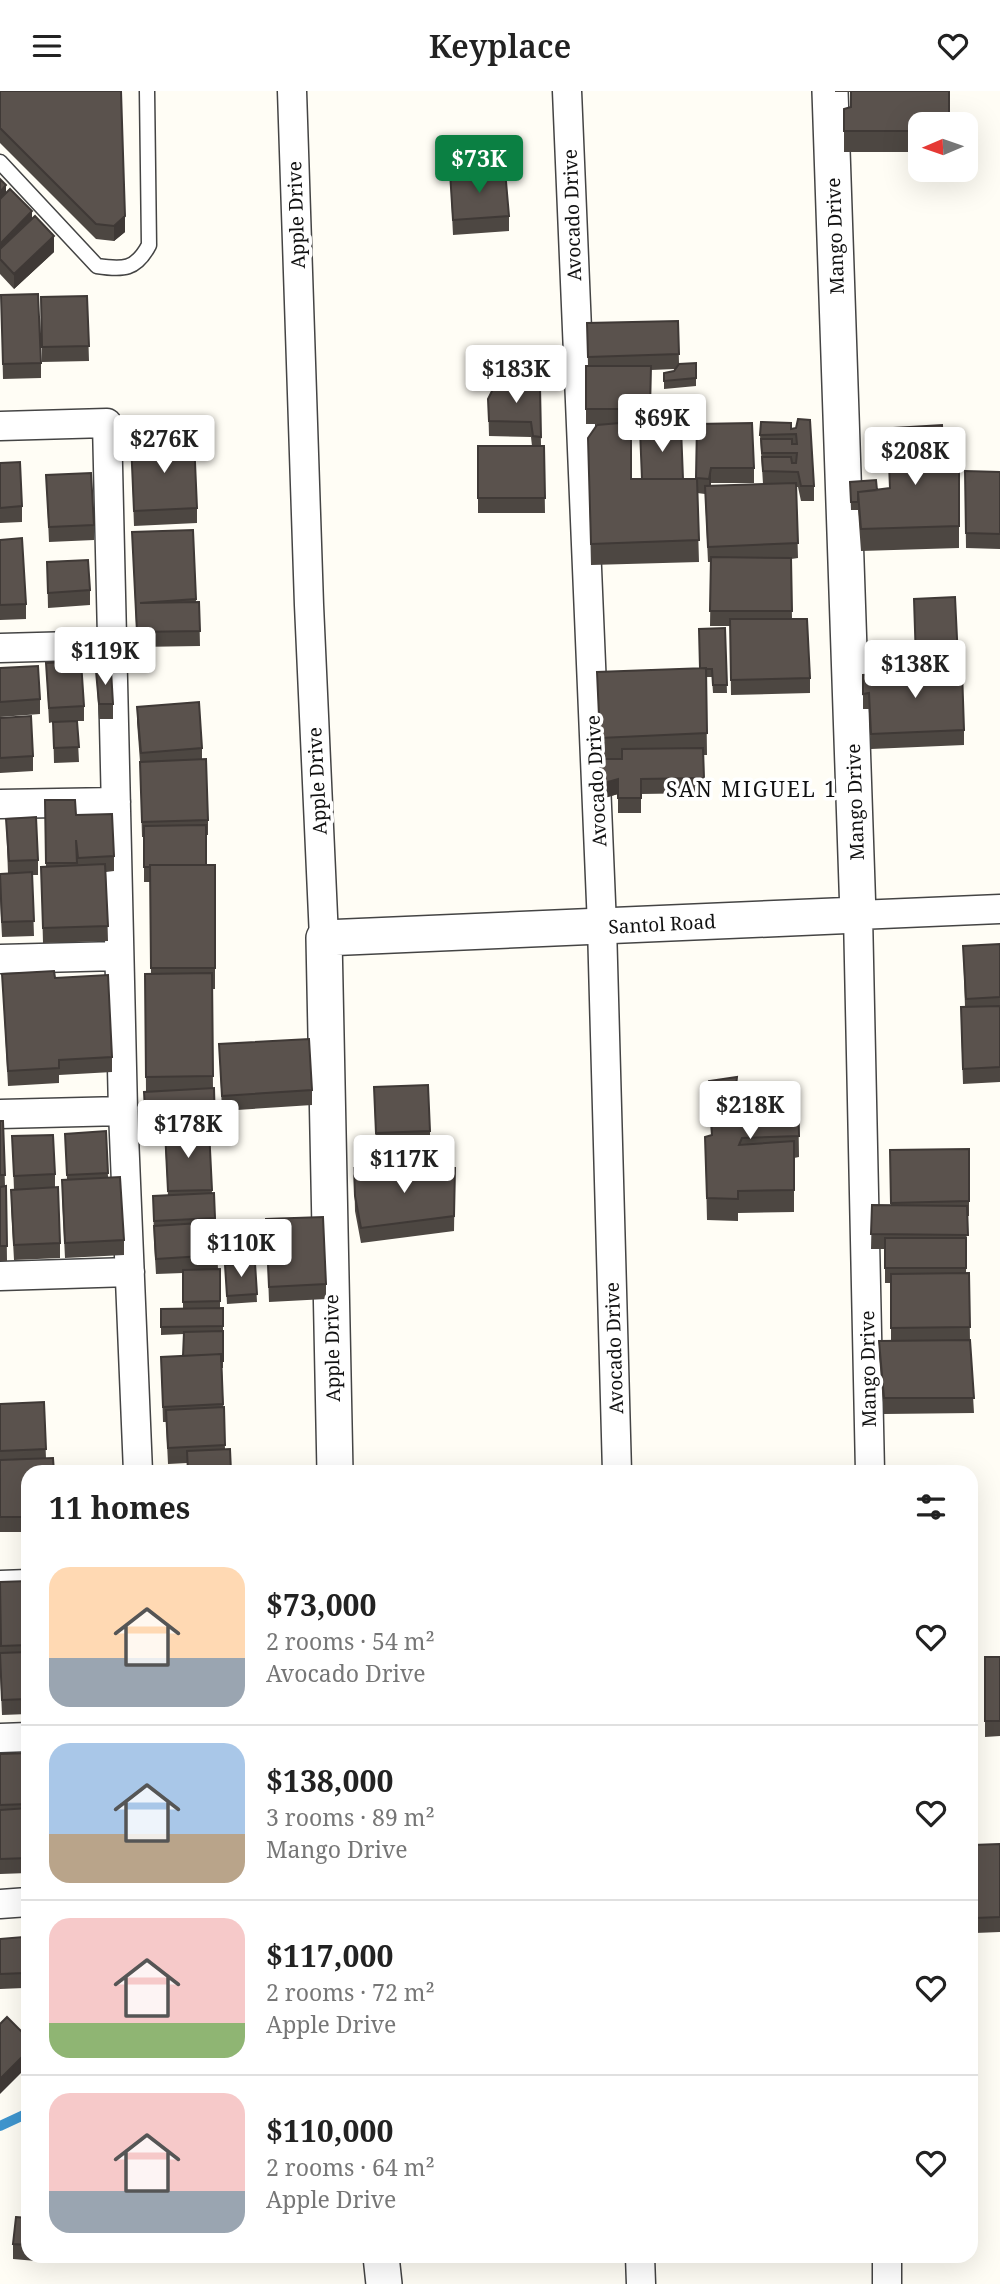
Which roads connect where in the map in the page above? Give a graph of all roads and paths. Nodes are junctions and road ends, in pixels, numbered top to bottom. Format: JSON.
{"nodes":[{"id":1,"x":147,"y":91,"type":"edge"},
{"id":2,"x":292,"y":91,"type":"edge"},
{"id":3,"x":567,"y":91,"type":"edge"},
{"id":4,"x":830,"y":91,"type":"edge"},
{"id":5,"x":0,"y":162,"type":"edge"},
{"id":6,"x":0,"y":426,"type":"edge"},
{"id":7,"x":112,"y":645,"type":"junction"},
{"id":8,"x":0,"y":648,"type":"edge"},
{"id":9,"x":116,"y":802,"type":"junction"},
{"id":10,"x":0,"y":804,"type":"edge"},
{"id":11,"x":1000,"y":909,"type":"edge"},
{"id":12,"x":859,"y":915,"type":"junction"},
{"id":13,"x":602,"y":926,"type":"junction"},
{"id":14,"x":324,"y":938,"type":"junction"},
{"id":15,"x":120,"y":956,"type":"junction"},
{"id":16,"x":0,"y":959,"type":"edge"},
{"id":17,"x":123,"y":1111,"type":"junction"},
{"id":18,"x":0,"y":1114,"type":"edge"},
{"id":19,"x":130,"y":1272,"type":"junction"},
{"id":20,"x":0,"y":1276,"type":"edge"},
{"id":21,"x":138,"y":1465,"type":"edge"},
{"id":22,"x":335,"y":1465,"type":"edge"},
{"id":23,"x":617,"y":1465,"type":"edge"},
{"id":24,"x":870,"y":1465,"type":"edge"},
{"id":25,"x":21,"y":1584,"type":"edge"},
{"id":26,"x":0,"y":1585,"type":"edge"},
{"id":27,"x":21,"y":1737,"type":"edge"},
{"id":28,"x":0,"y":1738,"type":"edge"},
{"id":29,"x":21,"y":1902,"type":"edge"},
{"id":30,"x":0,"y":1904,"type":"edge"},
{"id":31,"x":382,"y":2263,"type":"edge"},
{"id":32,"x":640,"y":2263,"type":"edge"},
{"id":33,"x":887,"y":2263,"type":"edge"},
{"id":34,"x":384,"y":2284,"type":"edge"},
{"id":35,"x":641,"y":2284,"type":"edge"},
{"id":36,"x":887,"y":2284,"type":"edge"}],
"edges":[{"from":1,"to":5,"type":"lane"},
{"from":2,"to":14,"type":"street","name":"Apple Drive"},
{"from":3,"to":13,"type":"street","name":"Avocado Drive"},
{"from":4,"to":12,"type":"street","name":"Mango Drive"},
{"from":6,"to":7,"type":"street"},
{"from":7,"to":8,"type":"street"},
{"from":7,"to":9,"type":"street"},
{"from":9,"to":10,"type":"street"},
{"from":9,"to":15,"type":"street"},
{"from":11,"to":12,"type":"street","name":"Santol Road"},
{"from":12,"to":13,"type":"street","name":"Santol Road"},
{"from":12,"to":24,"type":"street","name":"Mango Drive"},
{"from":13,"to":14,"type":"street","name":"Santol Road"},
{"from":13,"to":23,"type":"street","name":"Avocado Drive"},
{"from":14,"to":22,"type":"street","name":"Apple Drive"},
{"from":15,"to":16,"type":"street"},
{"from":15,"to":17,"type":"street"},
{"from":17,"to":18,"type":"street"},
{"from":17,"to":19,"type":"street"},
{"from":19,"to":20,"type":"street"},
{"from":19,"to":21,"type":"street"},
{"from":25,"to":26,"type":"street"},
{"from":27,"to":28,"type":"street"},
{"from":29,"to":30,"type":"street"},
{"from":31,"to":34,"type":"street"},
{"from":32,"to":35,"type":"street"},
{"from":33,"to":36,"type":"street"}]}
